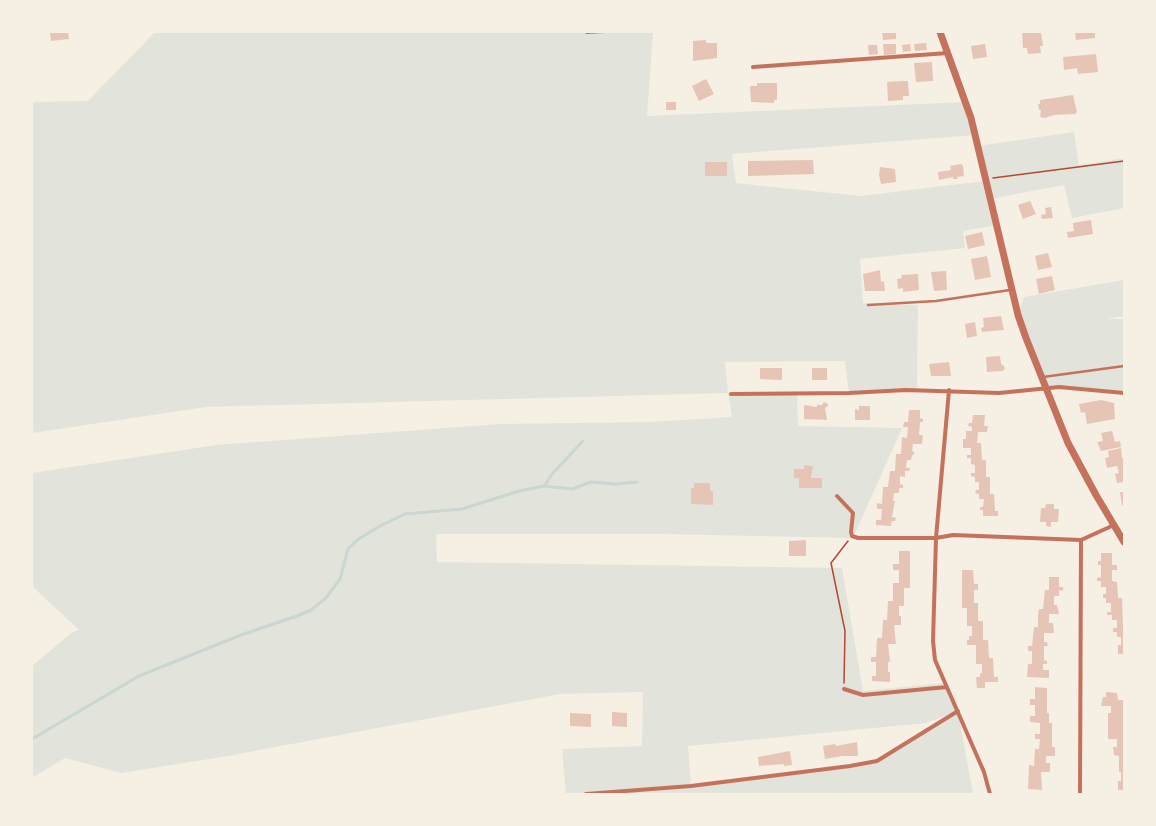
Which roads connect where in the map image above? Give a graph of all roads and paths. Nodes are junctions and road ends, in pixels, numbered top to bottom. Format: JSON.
{"nodes":[{"id":1,"x":586,"y":32,"type":"edge"},
{"id":2,"x":612,"y":32,"type":"edge"},
{"id":3,"x":940,"y":32,"type":"edge"},
{"id":4,"x":948,"y":53,"type":"junction"},
{"id":5,"x":753,"y":67,"type":"dead end"},
{"id":6,"x":1124,"y":161,"type":"edge"},
{"id":7,"x":984,"y":179,"type":"junction"},
{"id":8,"x":1013,"y":290,"type":"junction"},
{"id":9,"x":868,"y":305,"type":"dead end"},
{"id":10,"x":1124,"y":366,"type":"edge"},
{"id":11,"x":1042,"y":378,"type":"junction"},
{"id":12,"x":1046,"y":388,"type":"junction"},
{"id":13,"x":949,"y":390,"type":"junction"},
{"id":14,"x":1124,"y":393,"type":"edge"},
{"id":15,"x":731,"y":394,"type":"dead end"},
{"id":16,"x":837,"y":496,"type":"dead end"},
{"id":17,"x":1114,"y":525,"type":"junction"},
{"id":18,"x":852,"y":536,"type":"junction"},
{"id":19,"x":936,"y":538,"type":"junction"},
{"id":20,"x":1081,"y":540,"type":"junction"},
{"id":21,"x":1124,"y":542,"type":"edge"},
{"id":22,"x":947,"y":687,"type":"junction"},
{"id":23,"x":844,"y":689,"type":"joint"},
{"id":24,"x":958,"y":711,"type":"junction"},
{"id":25,"x":586,"y":794,"type":"edge"},
{"id":26,"x":990,"y":794,"type":"edge"},
{"id":27,"x":1080,"y":794,"type":"edge"}],
"edges":[{"from":1,"to":2,"type":"path"},
{"from":3,"to":4,"type":"street"},
{"from":4,"to":5,"type":"street"},
{"from":4,"to":7,"type":"street"},
{"from":6,"to":7,"type":"path"},
{"from":7,"to":8,"type":"street"},
{"from":8,"to":9,"type":"lane"},
{"from":8,"to":11,"type":"street"},
{"from":10,"to":11,"type":"lane"},
{"from":11,"to":12,"type":"street"},
{"from":12,"to":13,"type":"street"},
{"from":12,"to":14,"type":"street"},
{"from":12,"to":17,"type":"street"},
{"from":13,"to":15,"type":"street"},
{"from":13,"to":19,"type":"street"},
{"from":16,"to":18,"type":"street"},
{"from":17,"to":20,"type":"street"},
{"from":17,"to":21,"type":"street"},
{"from":18,"to":19,"type":"street"},
{"from":18,"to":23,"type":"path"},
{"from":19,"to":20,"type":"street"},
{"from":19,"to":22,"type":"street"},
{"from":20,"to":27,"type":"street"},
{"from":22,"to":23,"type":"street"},
{"from":22,"to":24,"type":"street"},
{"from":24,"to":25,"type":"street"},
{"from":24,"to":26,"type":"street"}]}
